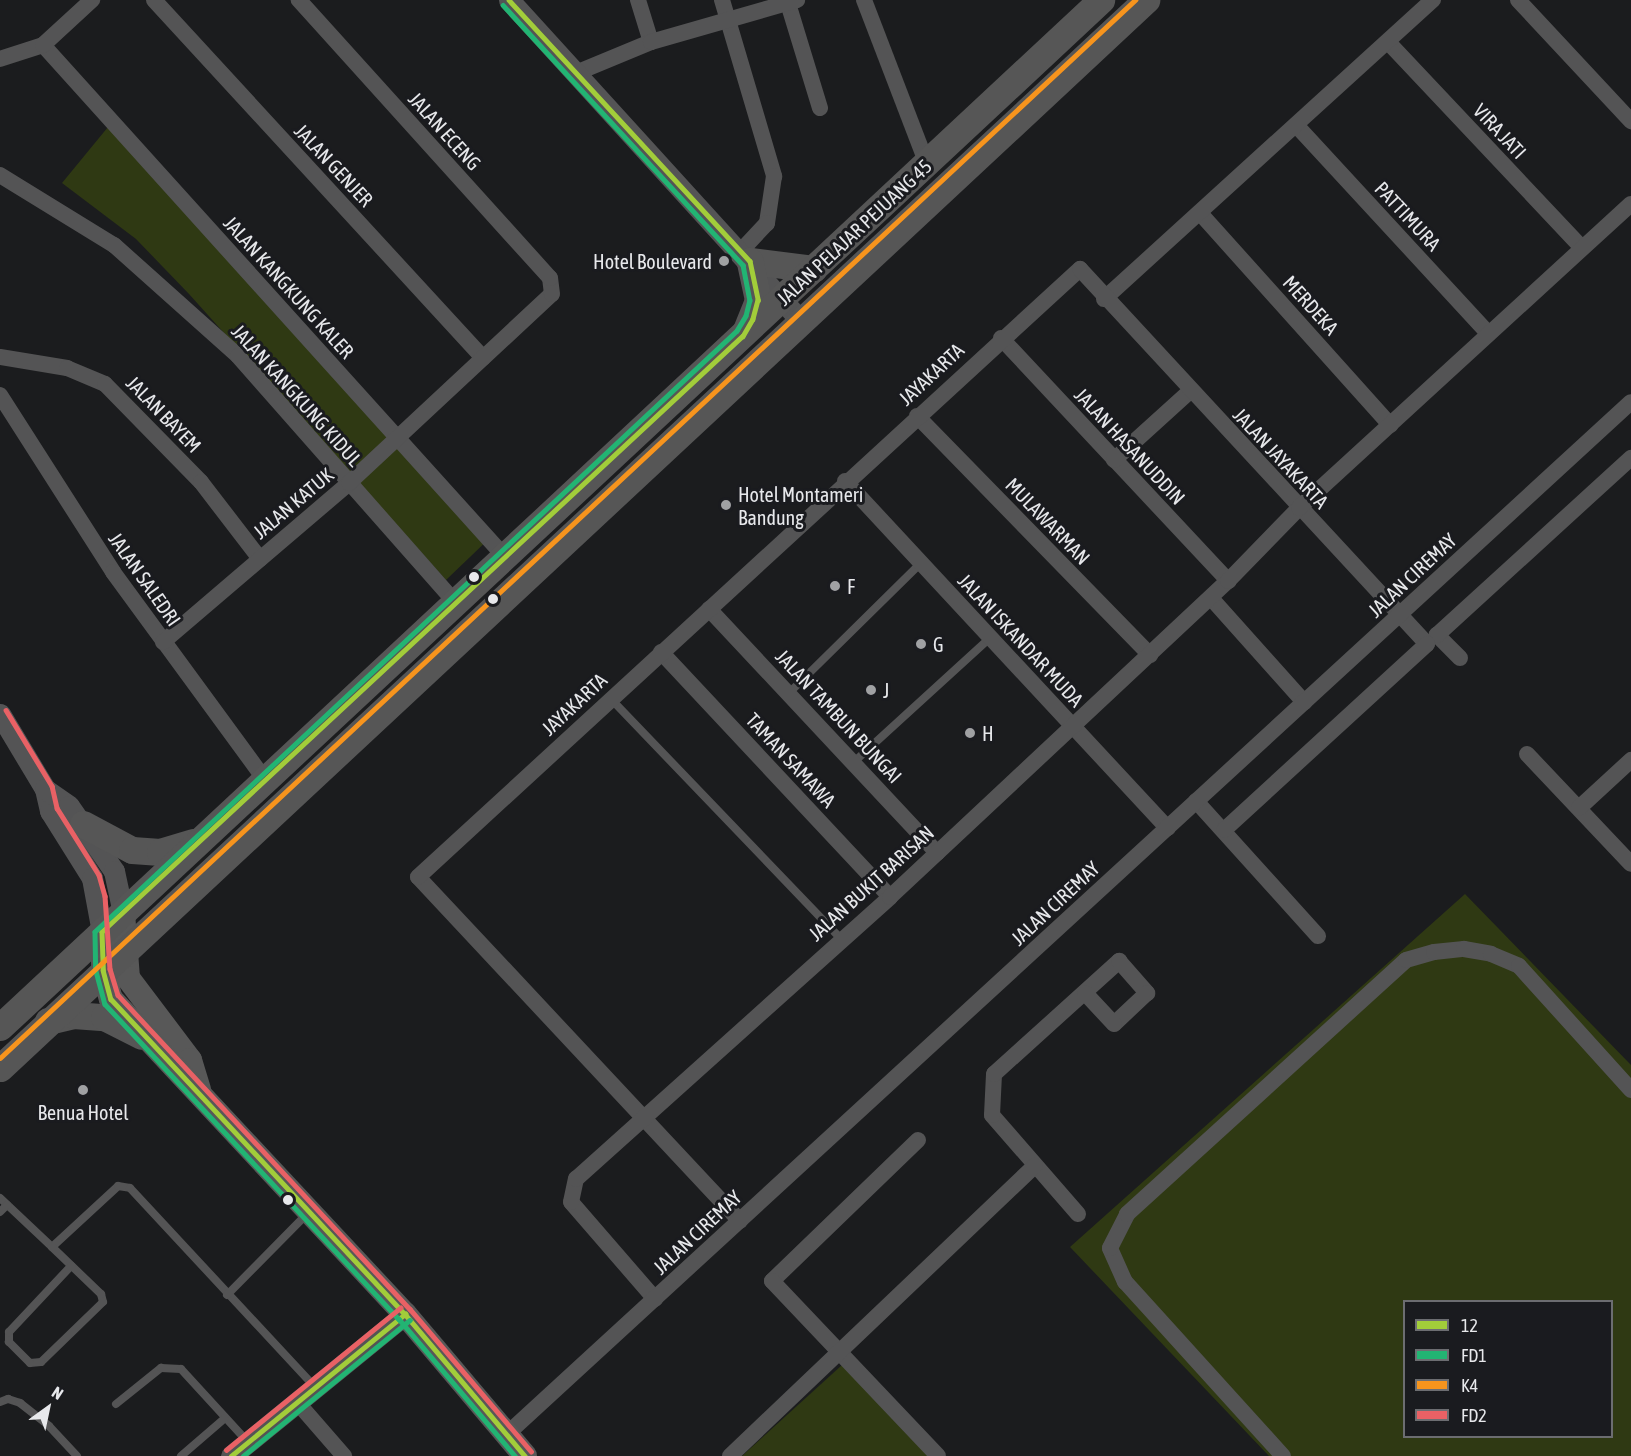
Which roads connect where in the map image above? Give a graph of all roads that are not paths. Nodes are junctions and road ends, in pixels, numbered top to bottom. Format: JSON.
{"nodes":[{"id":1,"x":92,"y":0,"type":"edge"},
{"id":2,"x":154,"y":0,"type":"edge"},
{"id":3,"x":298,"y":0,"type":"edge"},
{"id":4,"x":509,"y":0,"type":"edge"},
{"id":5,"x":638,"y":0,"type":"edge"},
{"id":6,"x":722,"y":0,"type":"edge"},
{"id":7,"x":864,"y":0,"type":"edge"},
{"id":8,"x":1101,"y":0,"type":"edge"},
{"id":9,"x":1146,"y":0,"type":"edge"},
{"id":10,"x":1433,"y":0,"type":"edge"},
{"id":11,"x":1518,"y":0,"type":"edge"},
{"id":12,"x":791,"y":1,"type":"edge"},
{"id":13,"x":727,"y":19,"type":"junction"},
{"id":14,"x":651,"y":42,"type":"junction"},
{"id":15,"x":1388,"y":42,"type":"junction"},
{"id":16,"x":43,"y":45,"type":"junction"},
{"id":17,"x":2,"y":55,"type":"edge"},
{"id":18,"x":576,"y":73,"type":"junction"},
{"id":19,"x":820,"y":108,"type":"dead end"},
{"id":20,"x":1631,"y":121,"type":"edge"},
{"id":21,"x":1296,"y":125,"type":"junction"},
{"id":22,"x":927,"y":164,"type":"junction"},
{"id":23,"x":0,"y":175,"type":"edge"},
{"id":24,"x":1631,"y":204,"type":"edge"},
{"id":25,"x":1200,"y":213,"type":"junction"},
{"id":26,"x":1582,"y":248,"type":"junction"},
{"id":27,"x":745,"y":256,"type":"junction"},
{"id":28,"x":814,"y":269,"type":"junction"},
{"id":29,"x":552,"y":294,"type":"joint"},
{"id":30,"x":1104,"y":299,"type":"junction"},
{"id":31,"x":782,"y":300,"type":"junction"},
{"id":32,"x":800,"y":320,"type":"junction"},
{"id":33,"x":1489,"y":334,"type":"junction"},
{"id":34,"x":743,"y":336,"type":"junction"},
{"id":35,"x":1001,"y":338,"type":"junction"},
{"id":36,"x":0,"y":357,"type":"edge"},
{"id":37,"x":483,"y":358,"type":"junction"},
{"id":38,"x":1190,"y":391,"type":"junction"},
{"id":39,"x":0,"y":395,"type":"edge"},
{"id":40,"x":1631,"y":402,"type":"edge"},
{"id":41,"x":917,"y":416,"type":"junction"},
{"id":42,"x":1390,"y":425,"type":"junction"},
{"id":43,"x":398,"y":439,"type":"junction"},
{"id":44,"x":1631,"y":458,"type":"edge"},
{"id":45,"x":1114,"y":460,"type":"junction"},
{"id":46,"x":845,"y":481,"type":"junction"},
{"id":47,"x":349,"y":483,"type":"junction"},
{"id":48,"x":1299,"y":508,"type":"junction"},
{"id":49,"x":506,"y":557,"type":"junction"},
{"id":50,"x":260,"y":559,"type":"junction"},
{"id":51,"x":920,"y":564,"type":"junction"},
{"id":52,"x":1228,"y":581,"type":"junction"},
{"id":53,"x":1211,"y":598,"type":"junction"},
{"id":54,"x":456,"y":603,"type":"junction"},
{"id":55,"x":709,"y":609,"type":"junction"},
{"id":56,"x":1399,"y":616,"type":"junction"},
{"id":57,"x":990,"y":638,"type":"junction"},
{"id":58,"x":163,"y":642,"type":"junction"},
{"id":59,"x":661,"y":652,"type":"junction"},
{"id":60,"x":1150,"y":655,"type":"junction"},
{"id":61,"x":1460,"y":658,"type":"dead end"},
{"id":62,"x":789,"y":693,"type":"junction"},
{"id":63,"x":611,"y":698,"type":"junction"},
{"id":64,"x":1304,"y":702,"type":"junction"},
{"id":65,"x":0,"y":714,"type":"edge"},
{"id":66,"x":1074,"y":726,"type":"junction"},
{"id":67,"x":1527,"y":754,"type":"dead end"},
{"id":68,"x":1631,"y":760,"type":"edge"},
{"id":69,"x":854,"y":762,"type":"junction"},
{"id":70,"x":265,"y":780,"type":"junction"},
{"id":71,"x":45,"y":789,"type":"junction"},
{"id":72,"x":1196,"y":801,"type":"junction"},
{"id":73,"x":1579,"y":808,"type":"junction"},
{"id":74,"x":83,"y":824,"type":"junction"},
{"id":75,"x":1168,"y":828,"type":"junction"},
{"id":76,"x":1224,"y":830,"type":"junction"},
{"id":77,"x":209,"y":832,"type":"junction"},
{"id":78,"x":937,"y":853,"type":"junction"},
{"id":79,"x":1631,"y":864,"type":"edge"},
{"id":80,"x":890,"y":897,"type":"junction"},
{"id":81,"x":123,"y":913,"type":"junction"},
{"id":82,"x":102,"y":932,"type":"junction"},
{"id":83,"x":1318,"y":936,"type":"dead end"},
{"id":84,"x":841,"y":939,"type":"junction"},
{"id":85,"x":124,"y":951,"type":"junction"},
{"id":86,"x":104,"y":970,"type":"junction"},
{"id":87,"x":1085,"y":993,"type":"dead end"},
{"id":88,"x":48,"y":1021,"type":"junction"},
{"id":89,"x":0,"y":1028,"type":"edge"},
{"id":90,"x":142,"y":1036,"type":"junction"},
{"id":91,"x":0,"y":1068,"type":"edge"},
{"id":92,"x":200,"y":1090,"type":"junction"},
{"id":93,"x":1631,"y":1090,"type":"edge"},
{"id":94,"x":642,"y":1116,"type":"junction"},
{"id":95,"x":918,"y":1140,"type":"dead end"},
{"id":96,"x":1035,"y":1166,"type":"junction"},
{"id":97,"x":3,"y":1202,"type":"edge"},
{"id":98,"x":310,"y":1210,"type":"junction"},
{"id":99,"x":0,"y":1212,"type":"edge"},
{"id":100,"x":1078,"y":1214,"type":"dead end"},
{"id":101,"x":740,"y":1221,"type":"junction"},
{"id":102,"x":52,"y":1247,"type":"junction"},
{"id":103,"x":71,"y":1266,"type":"junction"},
{"id":104,"x":227,"y":1294,"type":"junction"},
{"id":105,"x":655,"y":1299,"type":"junction"},
{"id":106,"x":405,"y":1314,"type":"junction"},
{"id":107,"x":837,"y":1351,"type":"junction"},
{"id":108,"x":315,"y":1387,"type":"junction"},
{"id":109,"x":0,"y":1402,"type":"edge"},
{"id":110,"x":297,"y":1402,"type":"junction"},
{"id":111,"x":116,"y":1404,"type":"dead end"},
{"id":112,"x":224,"y":1419,"type":"junction"},
{"id":113,"x":506,"y":1436,"type":"junction"},
{"id":114,"x":248,"y":1442,"type":"junction"},
{"id":115,"x":77,"y":1456,"type":"edge"},
{"id":116,"x":181,"y":1456,"type":"edge"},
{"id":117,"x":231,"y":1456,"type":"edge"},
{"id":118,"x":344,"y":1456,"type":"edge"},
{"id":119,"x":525,"y":1456,"type":"edge"},
{"id":120,"x":730,"y":1456,"type":"edge"},
{"id":121,"x":938,"y":1456,"type":"edge"},
{"id":122,"x":1283,"y":1456,"type":"edge"}],
"edges":[{"from":1,"to":16,"type":"street"},
{"from":2,"to":37,"type":"street","name":"JALAN GENJER"},
{"from":3,"to":29,"type":"street","name":"JALAN ECENG"},
{"from":4,"to":18,"type":"street"},
{"from":5,"to":14,"type":"street"},
{"from":6,"to":13,"type":"street"},
{"from":7,"to":22,"type":"street"},
{"from":8,"to":22,"type":"main road","name":"JALAN PELAJAR PEJUANG 45"},
{"from":9,"to":32,"type":"main road","name":"JALAN PELAJAR PEJUANG 45"},
{"from":10,"to":15,"type":"street"},
{"from":11,"to":20,"type":"street"},
{"from":12,"to":13,"type":"street"},
{"from":12,"to":19,"type":"street"},
{"from":13,"to":14,"type":"street"},
{"from":13,"to":27,"type":"street"},
{"from":14,"to":18,"type":"street"},
{"from":15,"to":21,"type":"street"},
{"from":15,"to":26,"type":"street","name":"VIRA JATI"},
{"from":16,"to":17,"type":"street"},
{"from":16,"to":43,"type":"street","name":"JALAN KANGKUNG KALER"},
{"from":18,"to":27,"type":"street"},
{"from":21,"to":25,"type":"street"},
{"from":21,"to":33,"type":"street","name":"PATTIMURA"},
{"from":22,"to":28,"type":"main road","name":"JALAN PELAJAR PEJUANG 45"},
{"from":23,"to":47,"type":"street","name":"JALAN KANGKUNG KIDUL"},
{"from":24,"to":26,"type":"street","name":"JALAN BUKIT BARISAN"},
{"from":25,"to":30,"type":"street"},
{"from":25,"to":42,"type":"street","name":"MERDEKA"},
{"from":26,"to":33,"type":"street","name":"JALAN BUKIT BARISAN"},
{"from":27,"to":28,"type":"main road"},
{"from":27,"to":31,"type":"street"},
{"from":27,"to":34,"type":"main road"},
{"from":28,"to":31,"type":"main road","name":"JALAN PELAJAR PEJUANG 45"},
{"from":29,"to":37,"type":"street","name":"JALAN KATUK"},
{"from":30,"to":35,"type":"street","name":"JAYAKARTA"},
{"from":30,"to":38,"type":"street","name":"JALAN JAYAKARTA"},
{"from":31,"to":32,"type":"street"},
{"from":31,"to":34,"type":"main road","name":"JALAN PELAJAR PEJUANG 45"},
{"from":32,"to":85,"type":"main road","name":"JALAN PELAJAR PEJUANG 45"},
{"from":33,"to":42,"type":"street","name":"JALAN BUKIT BARISAN"},
{"from":34,"to":49,"type":"main road","name":"JALAN PELAJAR PEJUANG 45"},
{"from":35,"to":41,"type":"street","name":"JAYAKARTA"},
{"from":35,"to":45,"type":"street","name":"JALAN HASANUDDIN"},
{"from":36,"to":50,"type":"street","name":"JALAN BAYEM"},
{"from":37,"to":43,"type":"street","name":"JALAN KATUK"},
{"from":38,"to":45,"type":"street"},
{"from":38,"to":48,"type":"street","name":"JALAN JAYAKARTA"},
{"from":39,"to":58,"type":"street","name":"JALAN SALEDRI"},
{"from":40,"to":56,"type":"street","name":"JALAN CIREMAY"},
{"from":41,"to":46,"type":"street","name":"JAYAKARTA"},
{"from":41,"to":60,"type":"street","name":"MULAWARMAN"},
{"from":42,"to":48,"type":"street","name":"JALAN BUKIT BARISAN"},
{"from":43,"to":47,"type":"street","name":"JALAN KATUK"},
{"from":43,"to":49,"type":"street","name":"JALAN KANGKUNG KALER"},
{"from":44,"to":61,"type":"street"},
{"from":45,"to":52,"type":"street","name":"JALAN HASANUDDIN"},
{"from":46,"to":51,"type":"street","name":"JALAN ISKANDAR MUDA"},
{"from":46,"to":55,"type":"street","name":"JAYAKARTA"},
{"from":47,"to":50,"type":"street","name":"JALAN KATUK"},
{"from":47,"to":54,"type":"street","name":"JALAN KANGKUNG KIDUL"},
{"from":48,"to":52,"type":"street","name":"JALAN BUKIT BARISAN"},
{"from":48,"to":56,"type":"street","name":"JALAN JAYAKARTA"},
{"from":49,"to":54,"type":"main road","name":"JALAN PELAJAR PEJUANG 45"},
{"from":50,"to":58,"type":"street","name":"JALAN KATUK"},
{"from":51,"to":57,"type":"street","name":"JALAN ISKANDAR MUDA"},
{"from":51,"to":62,"type":"lane"},
{"from":52,"to":53,"type":"street","name":"JALAN BUKIT BARISAN"},
{"from":53,"to":60,"type":"street","name":"JALAN BUKIT BARISAN"},
{"from":53,"to":64,"type":"street"},
{"from":54,"to":70,"type":"main road","name":"JALAN PELAJAR PEJUANG 45"},
{"from":55,"to":59,"type":"street","name":"JAYAKARTA"},
{"from":55,"to":62,"type":"street","name":"JALAN TAMBUN BUNGAI"},
{"from":56,"to":64,"type":"street","name":"JALAN CIREMAY"},
{"from":56,"to":76,"type":"street","name":"JALAN JAYAKARTA"},
{"from":57,"to":66,"type":"street","name":"JALAN ISKANDAR MUDA"},
{"from":57,"to":69,"type":"lane"},
{"from":58,"to":70,"type":"street","name":"JALAN SALEDRI"},
{"from":59,"to":63,"type":"street","name":"JAYAKARTA"},
{"from":59,"to":80,"type":"street","name":"TAMAN SAMAWA"},
{"from":60,"to":66,"type":"street","name":"JALAN BUKIT BARISAN"},
{"from":62,"to":69,"type":"street","name":"JALAN TAMBUN BUNGAI"},
{"from":63,"to":84,"type":"lane"},
{"from":63,"to":94,"type":"street","name":"JAYAKARTA"},
{"from":64,"to":72,"type":"street","name":"JALAN CIREMAY"},
{"from":65,"to":71,"type":"street"},
{"from":66,"to":75,"type":"street","name":"JALAN ISKANDAR MUDA"},
{"from":66,"to":78,"type":"street","name":"JALAN BUKIT BARISAN"},
{"from":67,"to":73,"type":"street"},
{"from":68,"to":73,"type":"street"},
{"from":69,"to":78,"type":"street","name":"JALAN TAMBUN BUNGAI"},
{"from":70,"to":77,"type":"main road","name":"JALAN PELAJAR PEJUANG 45"},
{"from":71,"to":74,"type":"street"},
{"from":71,"to":82,"type":"street"},
{"from":72,"to":75,"type":"street","name":"JALAN CIREMAY"},
{"from":72,"to":76,"type":"street"},
{"from":73,"to":79,"type":"street"},
{"from":74,"to":77,"type":"main road"},
{"from":74,"to":81,"type":"street"},
{"from":75,"to":101,"type":"street","name":"JALAN CIREMAY"},
{"from":76,"to":83,"type":"street"},
{"from":77,"to":81,"type":"main road","name":"JALAN PELAJAR PEJUANG 45"},
{"from":78,"to":80,"type":"street","name":"JALAN BUKIT BARISAN"},
{"from":80,"to":84,"type":"street","name":"JALAN BUKIT BARISAN"},
{"from":81,"to":82,"type":"main road","name":"JALAN PELAJAR PEJUANG 45"},
{"from":81,"to":85,"type":"main road"},
{"from":82,"to":86,"type":"main road"},
{"from":82,"to":89,"type":"main road","name":"JALAN PELAJAR PEJUANG 45"},
{"from":84,"to":94,"type":"street","name":"JALAN BUKIT BARISAN"},
{"from":85,"to":86,"type":"main road","name":"JALAN PELAJAR PEJUANG 45"},
{"from":85,"to":92,"type":"main road"},
{"from":86,"to":88,"type":"main road","name":"JALAN PELAJAR PEJUANG 45"},
{"from":86,"to":90,"type":"main road"},
{"from":87,"to":96,"type":"street"},
{"from":88,"to":90,"type":"main road"},
{"from":88,"to":91,"type":"main road","name":"JALAN PELAJAR PEJUANG 45"},
{"from":90,"to":92,"type":"main road"},
{"from":92,"to":98,"type":"main road"},
{"from":93,"to":122,"type":"street"},
{"from":94,"to":101,"type":"street","name":"JAYAKARTA"},
{"from":94,"to":105,"type":"street","name":"JALAN BUKIT BARISAN"},
{"from":95,"to":107,"type":"street"},
{"from":96,"to":100,"type":"street"},
{"from":96,"to":107,"type":"street"},
{"from":97,"to":99,"type":"lane"},
{"from":97,"to":102,"type":"lane"},
{"from":98,"to":104,"type":"lane"},
{"from":98,"to":106,"type":"main road"},
{"from":101,"to":105,"type":"street","name":"JALAN CIREMAY"},
{"from":102,"to":103,"type":"lane"},
{"from":102,"to":104,"type":"lane"},
{"from":103,"to":103,"type":"lane"},
{"from":104,"to":108,"type":"lane"},
{"from":105,"to":113,"type":"street","name":"JALAN CIREMAY"},
{"from":106,"to":108,"type":"street"},
{"from":106,"to":113,"type":"main road"},
{"from":107,"to":120,"type":"street"},
{"from":107,"to":121,"type":"street"},
{"from":108,"to":110,"type":"street"},
{"from":109,"to":115,"type":"lane"},
{"from":110,"to":114,"type":"street"},
{"from":110,"to":118,"type":"street"},
{"from":111,"to":112,"type":"lane"},
{"from":112,"to":114,"type":"lane"},
{"from":112,"to":116,"type":"lane"},
{"from":113,"to":119,"type":"main road"},
{"from":114,"to":117,"type":"street"}]}
